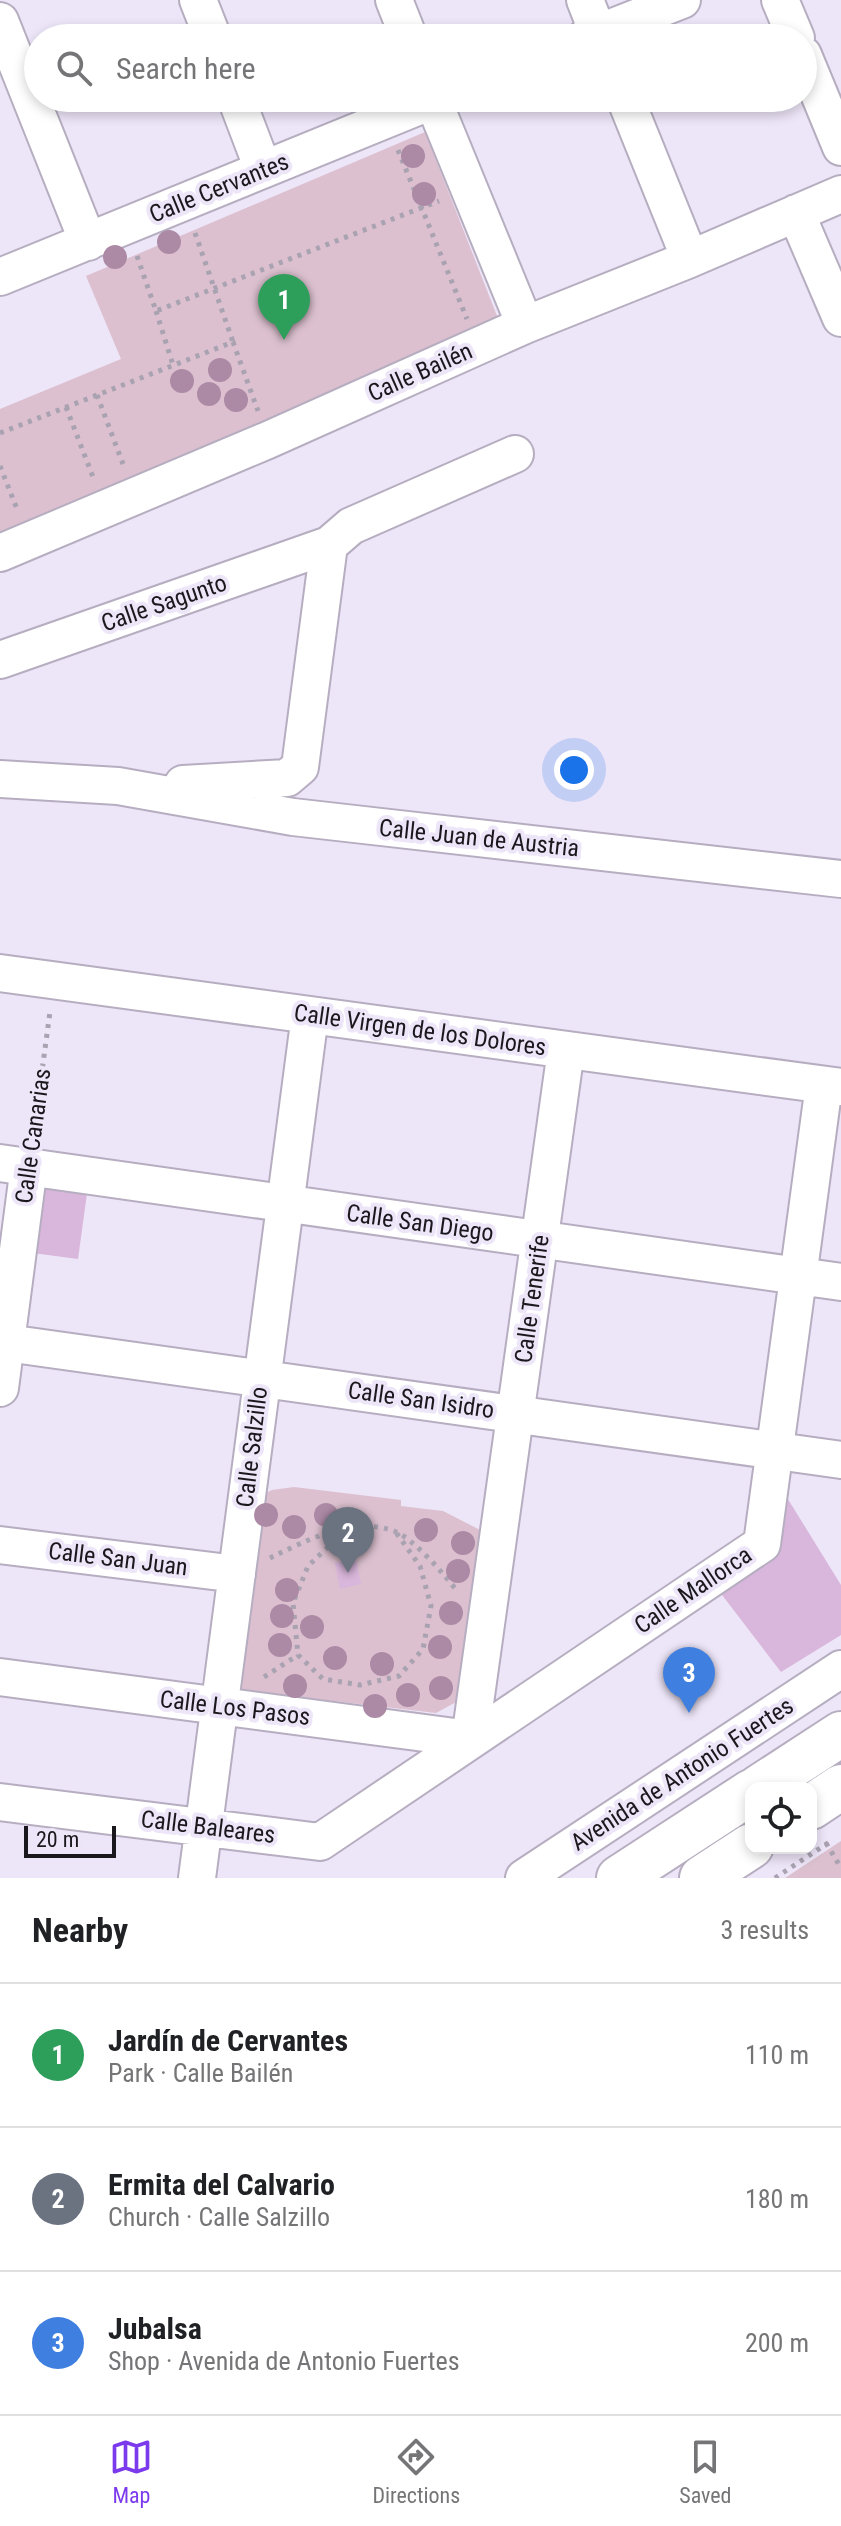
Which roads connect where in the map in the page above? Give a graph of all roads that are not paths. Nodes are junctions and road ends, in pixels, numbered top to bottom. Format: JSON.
{"nodes":[{"id":1,"x":198,"y":0,"type":"edge"},
{"id":2,"x":394,"y":0,"type":"edge"},
{"id":3,"x":585,"y":0,"type":"edge"},
{"id":4,"x":682,"y":0,"type":"edge"},
{"id":5,"x":780,"y":0,"type":"edge"},
{"id":6,"x":0,"y":21,"type":"edge"},
{"id":7,"x":207,"y":24,"type":"edge"},
{"id":8,"x":403,"y":24,"type":"edge"},
{"id":9,"x":592,"y":24,"type":"edge"},
{"id":10,"x":624,"y":24,"type":"edge"},
{"id":11,"x":790,"y":24,"type":"edge"},
{"id":12,"x":24,"y":81,"type":"edge"},
{"id":13,"x":817,"y":89,"type":"edge"},
{"id":14,"x":36,"y":112,"type":"edge"},
{"id":15,"x":241,"y":112,"type":"edge"},
{"id":16,"x":403,"y":112,"type":"edge"},
{"id":17,"x":440,"y":112,"type":"edge"},
{"id":18,"x":631,"y":112,"type":"edge"},
{"id":19,"x":841,"y":147,"type":"edge"},
{"id":20,"x":263,"y":169,"type":"junction"},
{"id":21,"x":841,"y":194,"type":"edge"},
{"id":22,"x":796,"y":213,"type":"junction"},
{"id":23,"x":88,"y":242,"type":"junction"},
{"id":24,"x":690,"y":259,"type":"junction"},
{"id":25,"x":0,"y":277,"type":"edge"},
{"id":26,"x":841,"y":318,"type":"edge"},
{"id":27,"x":525,"y":325,"type":"junction"},
{"id":28,"x":515,"y":454,"type":"dead end"},
{"id":29,"x":329,"y":545,"type":"junction"},
{"id":30,"x":0,"y":553,"type":"edge"},
{"id":31,"x":0,"y":660,"type":"edge"},
{"id":32,"x":0,"y":779,"type":"edge"},
{"id":33,"x":118,"y":786,"type":"junction"},
{"id":34,"x":841,"y":879,"type":"edge"},
{"id":35,"x":0,"y":973,"type":"edge"},
{"id":36,"x":310,"y":1015,"type":"junction"},
{"id":37,"x":566,"y":1050,"type":"junction"},
{"id":38,"x":833,"y":1086,"type":"edge"},
{"id":39,"x":14,"y":1164,"type":"edge"},
{"id":40,"x":284,"y":1204,"type":"junction"},
{"id":41,"x":540,"y":1240,"type":"junction"},
{"id":42,"x":799,"y":1277,"type":"junction"},
{"id":43,"x":841,"y":1282,"type":"edge"},
{"id":44,"x":3,"y":1343,"type":"edge"},
{"id":45,"x":260,"y":1377,"type":"junction"},
{"id":46,"x":0,"y":1388,"type":"edge"},
{"id":47,"x":516,"y":1413,"type":"junction"},
{"id":48,"x":775,"y":1450,"type":"junction"},
{"id":49,"x":841,"y":1460,"type":"edge"},
{"id":50,"x":0,"y":1545,"type":"edge"},
{"id":51,"x":237,"y":1574,"type":"junction"},
{"id":52,"x":841,"y":1669,"type":"edge"},
{"id":53,"x":0,"y":1677,"type":"edge"},
{"id":54,"x":220,"y":1706,"type":"junction"},
{"id":55,"x":841,"y":1734,"type":"edge"},
{"id":56,"x":470,"y":1739,"type":"junction"},
{"id":57,"x":767,"y":1782,"type":"edge"},
{"id":58,"x":841,"y":1787,"type":"edge"},
{"id":59,"x":745,"y":1796,"type":"edge"},
{"id":60,"x":0,"y":1802,"type":"edge"},
{"id":61,"x":817,"y":1803,"type":"edge"},
{"id":62,"x":203,"y":1826,"type":"junction"},
{"id":63,"x":320,"y":1842,"type":"joint"},
{"id":64,"x":745,"y":1850,"type":"edge"},
{"id":65,"x":197,"y":1878,"type":"edge"},
{"id":66,"x":524,"y":1878,"type":"edge"},
{"id":67,"x":619,"y":1878,"type":"edge"},
{"id":68,"x":702,"y":1878,"type":"edge"}],
"edges":[{"from":1,"to":7,"type":"street"},
{"from":2,"to":8,"type":"street"},
{"from":3,"to":9,"type":"street"},
{"from":4,"to":10,"type":"street"},
{"from":5,"to":11,"type":"street"},
{"from":6,"to":12,"type":"street"},
{"from":13,"to":19,"type":"street"},
{"from":14,"to":23,"type":"street"},
{"from":15,"to":20,"type":"street"},
{"from":16,"to":20,"type":"street","name":"Calle Cervantes"},
{"from":17,"to":27,"type":"street"},
{"from":18,"to":24,"type":"street"},
{"from":20,"to":23,"type":"street","name":"Calle Cervantes"},
{"from":21,"to":22,"type":"street","name":"Calle Bailén"},
{"from":22,"to":24,"type":"street","name":"Calle Bailén"},
{"from":22,"to":26,"type":"street"},
{"from":23,"to":25,"type":"street","name":"Calle Cervantes"},
{"from":24,"to":27,"type":"street","name":"Calle Bailén"},
{"from":27,"to":30,"type":"street","name":"Calle Bailén"},
{"from":28,"to":29,"type":"street","name":"Calle Sagunto"},
{"from":29,"to":31,"type":"street","name":"Calle Sagunto"},
{"from":29,"to":33,"type":"street","name":"Calle Juan de Austria"},
{"from":32,"to":33,"type":"street","name":"Calle Juan de Austria"},
{"from":33,"to":34,"type":"street","name":"Calle Juan de Austria"},
{"from":35,"to":36,"type":"street","name":"Calle Virgen de los Dolores"},
{"from":36,"to":37,"type":"street","name":"Calle Virgen de los Dolores"},
{"from":36,"to":40,"type":"street","name":"Calle Salzillo"},
{"from":37,"to":38,"type":"street","name":"Calle Virgen de los Dolores"},
{"from":37,"to":41,"type":"street","name":"Calle Tenerife"},
{"from":38,"to":42,"type":"street","name":"Calle Mallorca"},
{"from":39,"to":40,"type":"street","name":"Calle San Diego"},
{"from":39,"to":44,"type":"street","name":"Calle Canarias"},
{"from":40,"to":41,"type":"street","name":"Calle San Diego"},
{"from":40,"to":45,"type":"street","name":"Calle Salzillo"},
{"from":41,"to":42,"type":"street","name":"Calle San Diego"},
{"from":41,"to":47,"type":"street","name":"Calle Tenerife"},
{"from":42,"to":43,"type":"street","name":"Calle San Diego"},
{"from":42,"to":48,"type":"street","name":"Calle Mallorca"},
{"from":44,"to":45,"type":"street","name":"Calle San Isidro"},
{"from":44,"to":46,"type":"street","name":"Calle Canarias"},
{"from":45,"to":47,"type":"street","name":"Calle San Isidro"},
{"from":45,"to":51,"type":"street","name":"Calle Salzillo"},
{"from":47,"to":48,"type":"street","name":"Calle San Isidro"},
{"from":47,"to":56,"type":"street","name":"Calle Tenerife"},
{"from":48,"to":49,"type":"street","name":"Calle San Isidro"},
{"from":48,"to":56,"type":"street","name":"Calle Mallorca"},
{"from":50,"to":51,"type":"street","name":"Calle San Juan"},
{"from":51,"to":54,"type":"street","name":"Calle Salzillo"},
{"from":52,"to":66,"type":"street","name":"Avenida de Antonio Fuertes"},
{"from":53,"to":54,"type":"street","name":"Calle Los Pasos"},
{"from":54,"to":56,"type":"street","name":"Calle Los Pasos"},
{"from":54,"to":62,"type":"street","name":"Calle Salzillo"},
{"from":55,"to":57,"type":"main road"},
{"from":56,"to":63,"type":"street","name":"Calle Mallorca"},
{"from":58,"to":61,"type":"main road"},
{"from":59,"to":67,"type":"main road"},
{"from":60,"to":62,"type":"street","name":"Calle Baleares"},
{"from":62,"to":63,"type":"street","name":"Calle Baleares"},
{"from":62,"to":65,"type":"street","name":"Calle Salzillo"},
{"from":64,"to":68,"type":"main road"}]}
